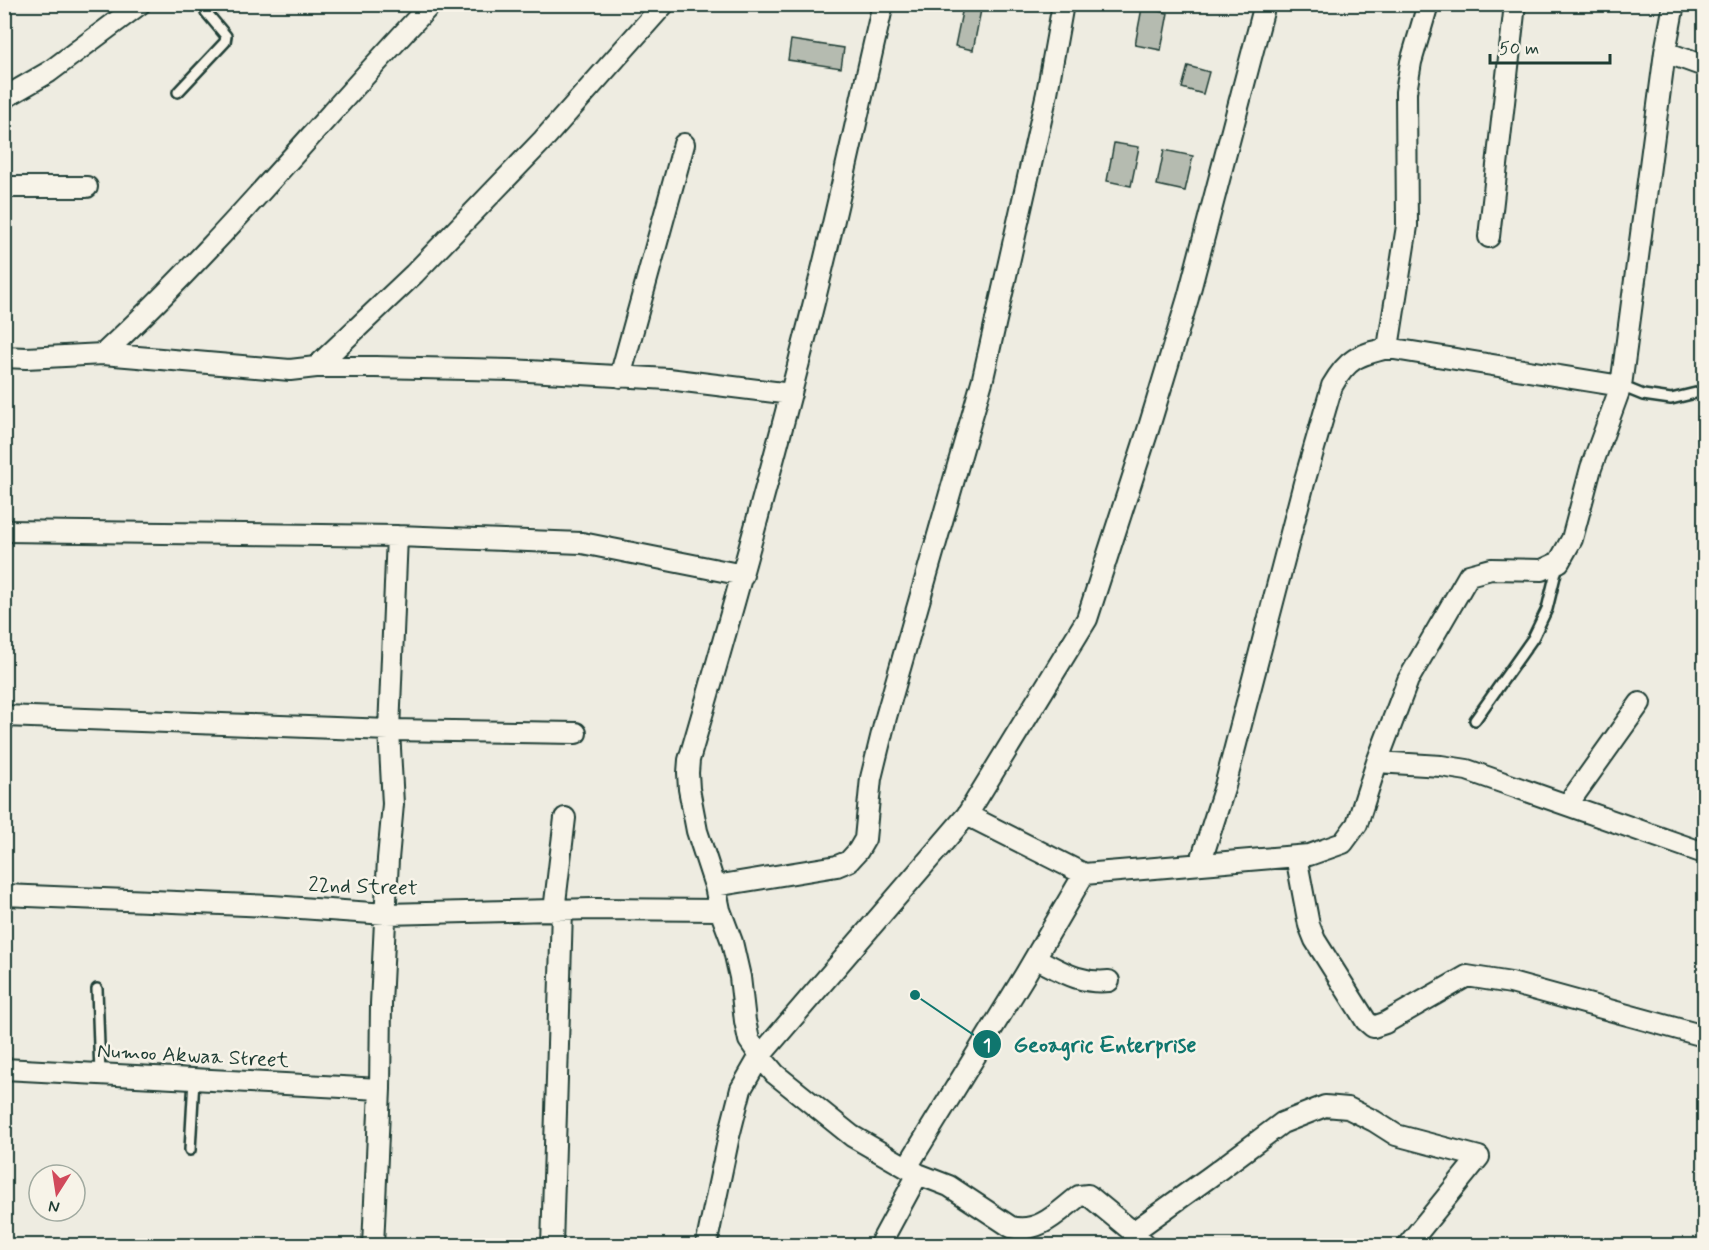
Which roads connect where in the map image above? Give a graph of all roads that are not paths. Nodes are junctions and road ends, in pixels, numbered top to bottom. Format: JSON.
{"nodes":[{"id":1,"x":140,"y":4,"type":"edge"},
{"id":2,"x":204,"y":4,"type":"edge"},
{"id":3,"x":431,"y":4,"type":"edge"},
{"id":4,"x":664,"y":4,"type":"edge"},
{"id":5,"x":883,"y":4,"type":"edge"},
{"id":6,"x":1063,"y":4,"type":"edge"},
{"id":7,"x":1265,"y":4,"type":"edge"},
{"id":8,"x":1428,"y":4,"type":"edge"},
{"id":9,"x":1515,"y":4,"type":"edge"},
{"id":10,"x":1674,"y":4,"type":"edge"},
{"id":11,"x":1665,"y":52,"type":"junction"},
{"id":12,"x":1704,"y":66,"type":"edge"},
{"id":13,"x":178,"y":92,"type":"dead end"},
{"id":14,"x":4,"y":98,"type":"edge"},
{"id":15,"x":684,"y":144,"type":"dead end"},
{"id":16,"x":4,"y":187,"type":"edge"},
{"id":17,"x":87,"y":187,"type":"dead end"},
{"id":18,"x":1489,"y":237,"type":"dead end"},
{"id":19,"x":1388,"y":348,"type":"junction"},
{"id":20,"x":103,"y":354,"type":"junction"},
{"id":21,"x":4,"y":357,"type":"edge"},
{"id":22,"x":316,"y":368,"type":"junction"},
{"id":23,"x":620,"y":377,"type":"junction"},
{"id":24,"x":1621,"y":386,"type":"junction"},
{"id":25,"x":1704,"y":391,"type":"edge"},
{"id":26,"x":791,"y":394,"type":"junction"},
{"id":27,"x":4,"y":531,"type":"edge"},
{"id":28,"x":397,"y":536,"type":"junction"},
{"id":29,"x":1559,"y":562,"type":"junction"},
{"id":30,"x":743,"y":575,"type":"junction"},
{"id":31,"x":1640,"y":703,"type":"dead end"},
{"id":32,"x":4,"y":716,"type":"edge"},
{"id":33,"x":1475,"y":720,"type":"dead end"},
{"id":34,"x":389,"y":730,"type":"junction"},
{"id":35,"x":576,"y":733,"type":"dead end"},
{"id":36,"x":1377,"y":762,"type":"junction"},
{"id":37,"x":1568,"y":804,"type":"junction"},
{"id":38,"x":967,"y":815,"type":"junction"},
{"id":39,"x":565,"y":818,"type":"dead end"},
{"id":40,"x":1704,"y":853,"type":"edge"},
{"id":41,"x":1296,"y":856,"type":"junction"},
{"id":42,"x":1200,"y":864,"type":"junction"},
{"id":43,"x":1084,"y":874,"type":"junction"},
{"id":44,"x":715,"y":886,"type":"junction"},
{"id":45,"x":4,"y":895,"type":"edge"},
{"id":46,"x":558,"y":910,"type":"junction"},
{"id":47,"x":720,"y":910,"type":"junction"},
{"id":48,"x":386,"y":914,"type":"junction"},
{"id":49,"x":1035,"y":958,"type":"junction"},
{"id":50,"x":1109,"y":981,"type":"dead end"},
{"id":51,"x":97,"y":988,"type":"dead end"},
{"id":52,"x":1704,"y":1036,"type":"edge"},
{"id":53,"x":760,"y":1056,"type":"junction"},
{"id":54,"x":4,"y":1069,"type":"edge"},
{"id":55,"x":99,"y":1074,"type":"junction"},
{"id":56,"x":194,"y":1079,"type":"junction"},
{"id":57,"x":380,"y":1089,"type":"junction"},
{"id":58,"x":190,"y":1150,"type":"dead end"},
{"id":59,"x":912,"y":1170,"type":"junction"},
{"id":60,"x":1132,"y":1232,"type":"junction"},
{"id":61,"x":1414,"y":1243,"type":"edge"},
{"id":62,"x":373,"y":1245,"type":"edge"},
{"id":63,"x":552,"y":1245,"type":"edge"},
{"id":64,"x":706,"y":1245,"type":"edge"},
{"id":65,"x":879,"y":1245,"type":"edge"},
{"id":66,"x":1147,"y":1245,"type":"edge"}],
"edges":[{"from":1,"to":14,"type":"street"},
{"from":2,"to":13,"type":"lane"},
{"from":3,"to":20,"type":"street"},
{"from":4,"to":22,"type":"street"},
{"from":5,"to":26,"type":"street"},
{"from":6,"to":44,"type":"street"},
{"from":7,"to":38,"type":"street"},
{"from":8,"to":19,"type":"street"},
{"from":9,"to":18,"type":"street"},
{"from":10,"to":11,"type":"street"},
{"from":11,"to":12,"type":"street"},
{"from":11,"to":24,"type":"street"},
{"from":15,"to":23,"type":"street"},
{"from":16,"to":17,"type":"street"},
{"from":19,"to":24,"type":"street"},
{"from":19,"to":42,"type":"street"},
{"from":20,"to":21,"type":"street"},
{"from":20,"to":22,"type":"street"},
{"from":22,"to":23,"type":"street"},
{"from":23,"to":26,"type":"street"},
{"from":24,"to":25,"type":"lane"},
{"from":24,"to":29,"type":"street"},
{"from":26,"to":30,"type":"street"},
{"from":27,"to":28,"type":"street"},
{"from":28,"to":30,"type":"street"},
{"from":28,"to":34,"type":"street"},
{"from":29,"to":33,"type":"lane"},
{"from":29,"to":36,"type":"street"},
{"from":30,"to":44,"type":"street"},
{"from":31,"to":37,"type":"street"},
{"from":32,"to":34,"type":"street"},
{"from":34,"to":35,"type":"street"},
{"from":34,"to":48,"type":"street"},
{"from":36,"to":37,"type":"street"},
{"from":36,"to":41,"type":"street"},
{"from":37,"to":40,"type":"street"},
{"from":38,"to":43,"type":"street"},
{"from":38,"to":53,"type":"street"},
{"from":39,"to":46,"type":"street"},
{"from":41,"to":42,"type":"street"},
{"from":41,"to":52,"type":"street"},
{"from":42,"to":43,"type":"street"},
{"from":43,"to":49,"type":"street"},
{"from":44,"to":47,"type":"street"},
{"from":45,"to":48,"type":"street","name":"22nd Street"},
{"from":46,"to":47,"type":"street","name":"22nd Street"},
{"from":46,"to":48,"type":"street","name":"22nd Street"},
{"from":46,"to":63,"type":"street"},
{"from":47,"to":53,"type":"street"},
{"from":48,"to":57,"type":"street"},
{"from":49,"to":50,"type":"street"},
{"from":49,"to":59,"type":"street"},
{"from":51,"to":55,"type":"lane"},
{"from":53,"to":59,"type":"street"},
{"from":53,"to":64,"type":"street"},
{"from":54,"to":55,"type":"street","name":"Numoo Akwaa Street"},
{"from":55,"to":56,"type":"street","name":"Numoo Akwaa Street"},
{"from":56,"to":57,"type":"street","name":"Numoo Akwaa Street"},
{"from":56,"to":58,"type":"lane"},
{"from":57,"to":62,"type":"street"},
{"from":59,"to":60,"type":"street"},
{"from":59,"to":65,"type":"street"},
{"from":60,"to":61,"type":"street"},
{"from":60,"to":66,"type":"street"}]}
